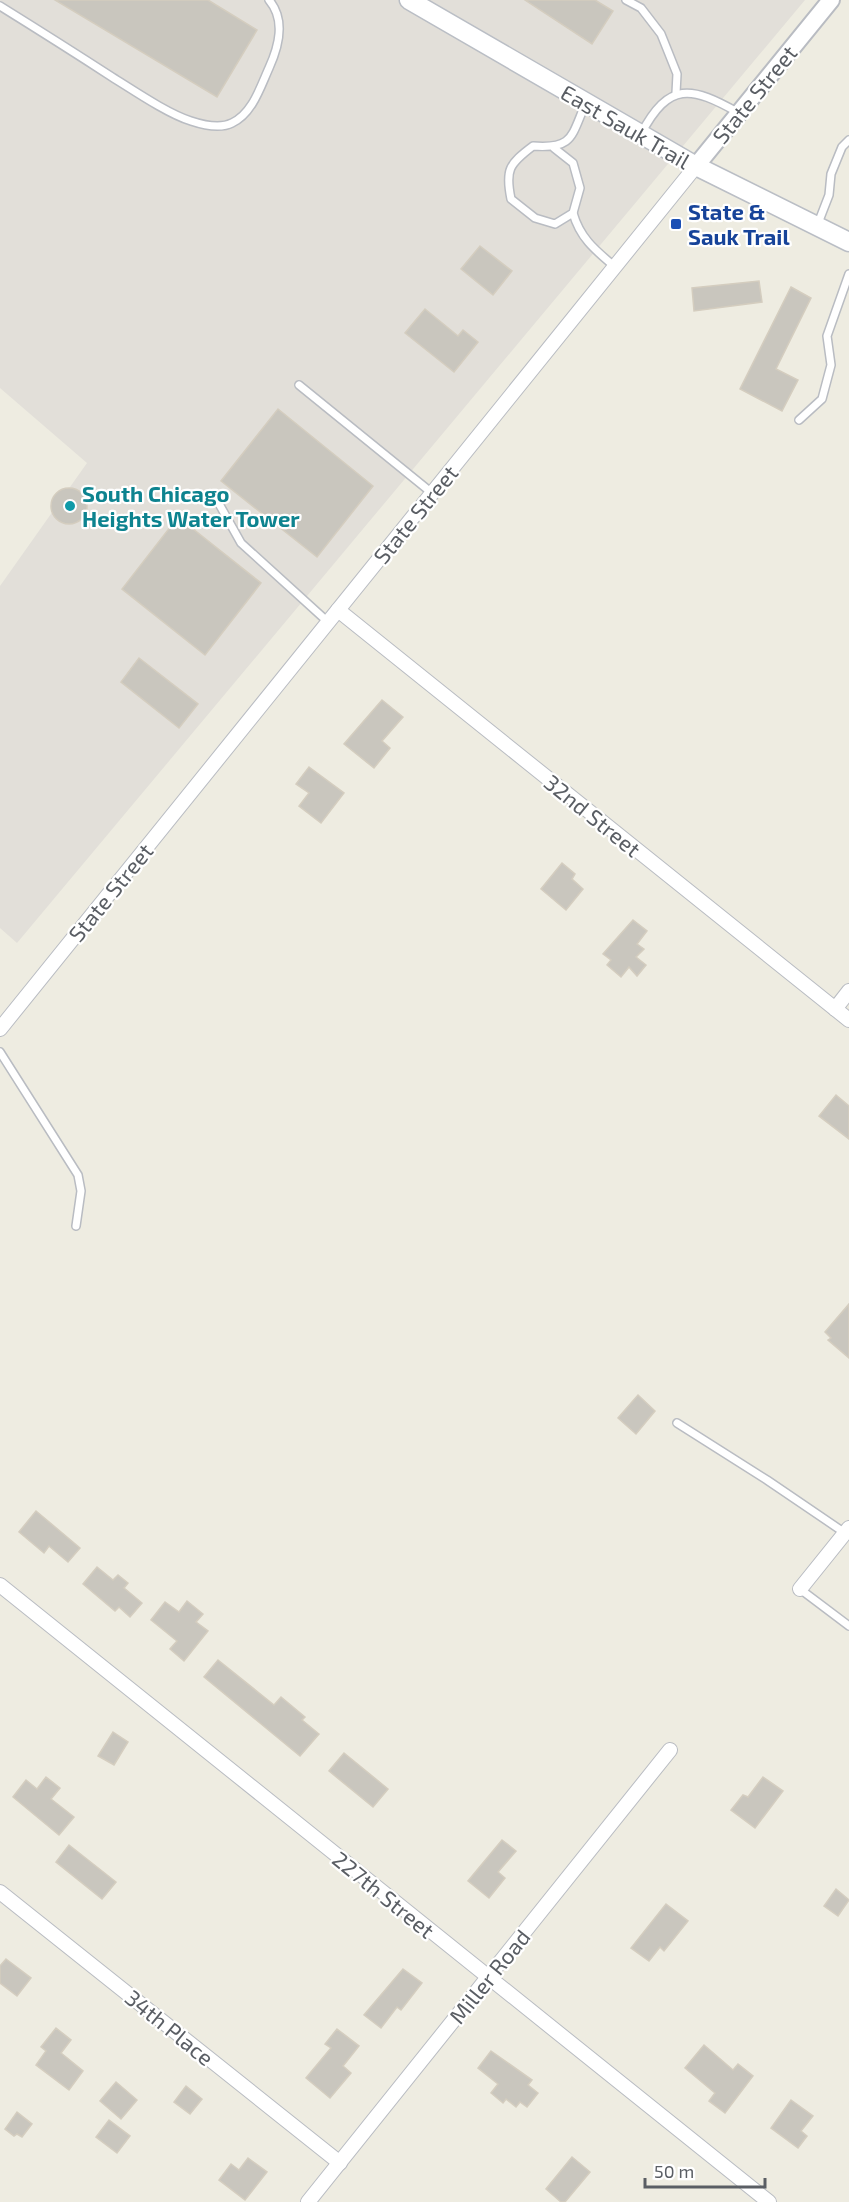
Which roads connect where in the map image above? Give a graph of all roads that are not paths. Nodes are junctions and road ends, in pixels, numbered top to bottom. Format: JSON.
{"nodes":[{"id":1,"x":269,"y":0,"type":"edge"},
{"id":2,"x":409,"y":0,"type":"edge"},
{"id":3,"x":626,"y":0,"type":"edge"},
{"id":4,"x":831,"y":0,"type":"edge"},
{"id":5,"x":0,"y":6,"type":"edge"},
{"id":6,"x":676,"y":93,"type":"junction"},
{"id":7,"x":586,"y":102,"type":"junction"},
{"id":8,"x":739,"y":113,"type":"junction"},
{"id":9,"x":641,"y":134,"type":"junction"},
{"id":10,"x":849,"y":140,"type":"edge"},
{"id":11,"x":554,"y":148,"type":"junction"},
{"id":12,"x":696,"y":166,"type":"junction"},
{"id":13,"x":573,"y":213,"type":"junction"},
{"id":14,"x":816,"y":226,"type":"junction"},
{"id":15,"x":849,"y":242,"type":"edge"},
{"id":16,"x":614,"y":266,"type":"junction"},
{"id":17,"x":849,"y":274,"type":"edge"},
{"id":18,"x":299,"y":385,"type":"dead end"},
{"id":19,"x":799,"y":420,"type":"dead end"},
{"id":20,"x":432,"y":493,"type":"junction"},
{"id":21,"x":218,"y":502,"type":"dead end"},
{"id":22,"x":338,"y":610,"type":"junction"},
{"id":23,"x":328,"y":622,"type":"junction"},
{"id":24,"x":849,"y":992,"type":"edge"},
{"id":25,"x":835,"y":1009,"type":"junction"},
{"id":26,"x":849,"y":1020,"type":"edge"},
{"id":27,"x":0,"y":1029,"type":"edge"},
{"id":28,"x":0,"y":1052,"type":"edge"},
{"id":29,"x":76,"y":1226,"type":"dead end"},
{"id":30,"x":677,"y":1423,"type":"dead end"},
{"id":31,"x":847,"y":1530,"type":"edge"},
{"id":32,"x":0,"y":1586,"type":"edge"},
{"id":33,"x":800,"y":1589,"type":"joint"},
{"id":34,"x":849,"y":1626,"type":"edge"},
{"id":35,"x":670,"y":1750,"type":"dead end"},
{"id":36,"x":0,"y":1892,"type":"edge"},
{"id":37,"x":488,"y":1977,"type":"junction"},
{"id":38,"x":340,"y":2163,"type":"junction"},
{"id":39,"x":308,"y":2202,"type":"edge"},
{"id":40,"x":769,"y":2202,"type":"edge"}],
"edges":[{"from":1,"to":5,"type":"lane"},
{"from":2,"to":7,"type":"main road","name":"East Sauk Trail"},
{"from":3,"to":6,"type":"lane"},
{"from":4,"to":8,"type":"street","name":"State Street"},
{"from":6,"to":8,"type":"lane"},
{"from":6,"to":9,"type":"lane"},
{"from":7,"to":9,"type":"main road","name":"East Sauk Trail"},
{"from":7,"to":11,"type":"lane"},
{"from":8,"to":12,"type":"street","name":"State Street"},
{"from":9,"to":12,"type":"main road","name":"East Sauk Trail"},
{"from":10,"to":14,"type":"lane"},
{"from":11,"to":13,"type":"lane"},
{"from":11,"to":13,"type":"lane"},
{"from":12,"to":14,"type":"main road","name":"East Sauk Trail"},
{"from":12,"to":16,"type":"street","name":"State Street"},
{"from":13,"to":16,"type":"lane"},
{"from":14,"to":15,"type":"main road","name":"East Sauk Trail"},
{"from":16,"to":20,"type":"street","name":"State Street"},
{"from":17,"to":19,"type":"lane"},
{"from":18,"to":20,"type":"lane"},
{"from":20,"to":22,"type":"street","name":"State Street"},
{"from":21,"to":23,"type":"lane"},
{"from":22,"to":23,"type":"street","name":"State Street"},
{"from":22,"to":25,"type":"street","name":"32nd Street"},
{"from":23,"to":27,"type":"street","name":"State Street"},
{"from":24,"to":25,"type":"street"},
{"from":25,"to":26,"type":"street","name":"32nd Street"},
{"from":28,"to":29,"type":"lane"},
{"from":30,"to":31,"type":"lane"},
{"from":31,"to":33,"type":"street"},
{"from":32,"to":37,"type":"street","name":"227th Street"},
{"from":33,"to":34,"type":"lane"},
{"from":35,"to":37,"type":"street","name":"Miller Road"},
{"from":36,"to":38,"type":"street","name":"34th Place"},
{"from":37,"to":38,"type":"street","name":"Miller Road"},
{"from":37,"to":40,"type":"street","name":"227th Street"},
{"from":38,"to":39,"type":"street","name":"Miller Road"}]}
